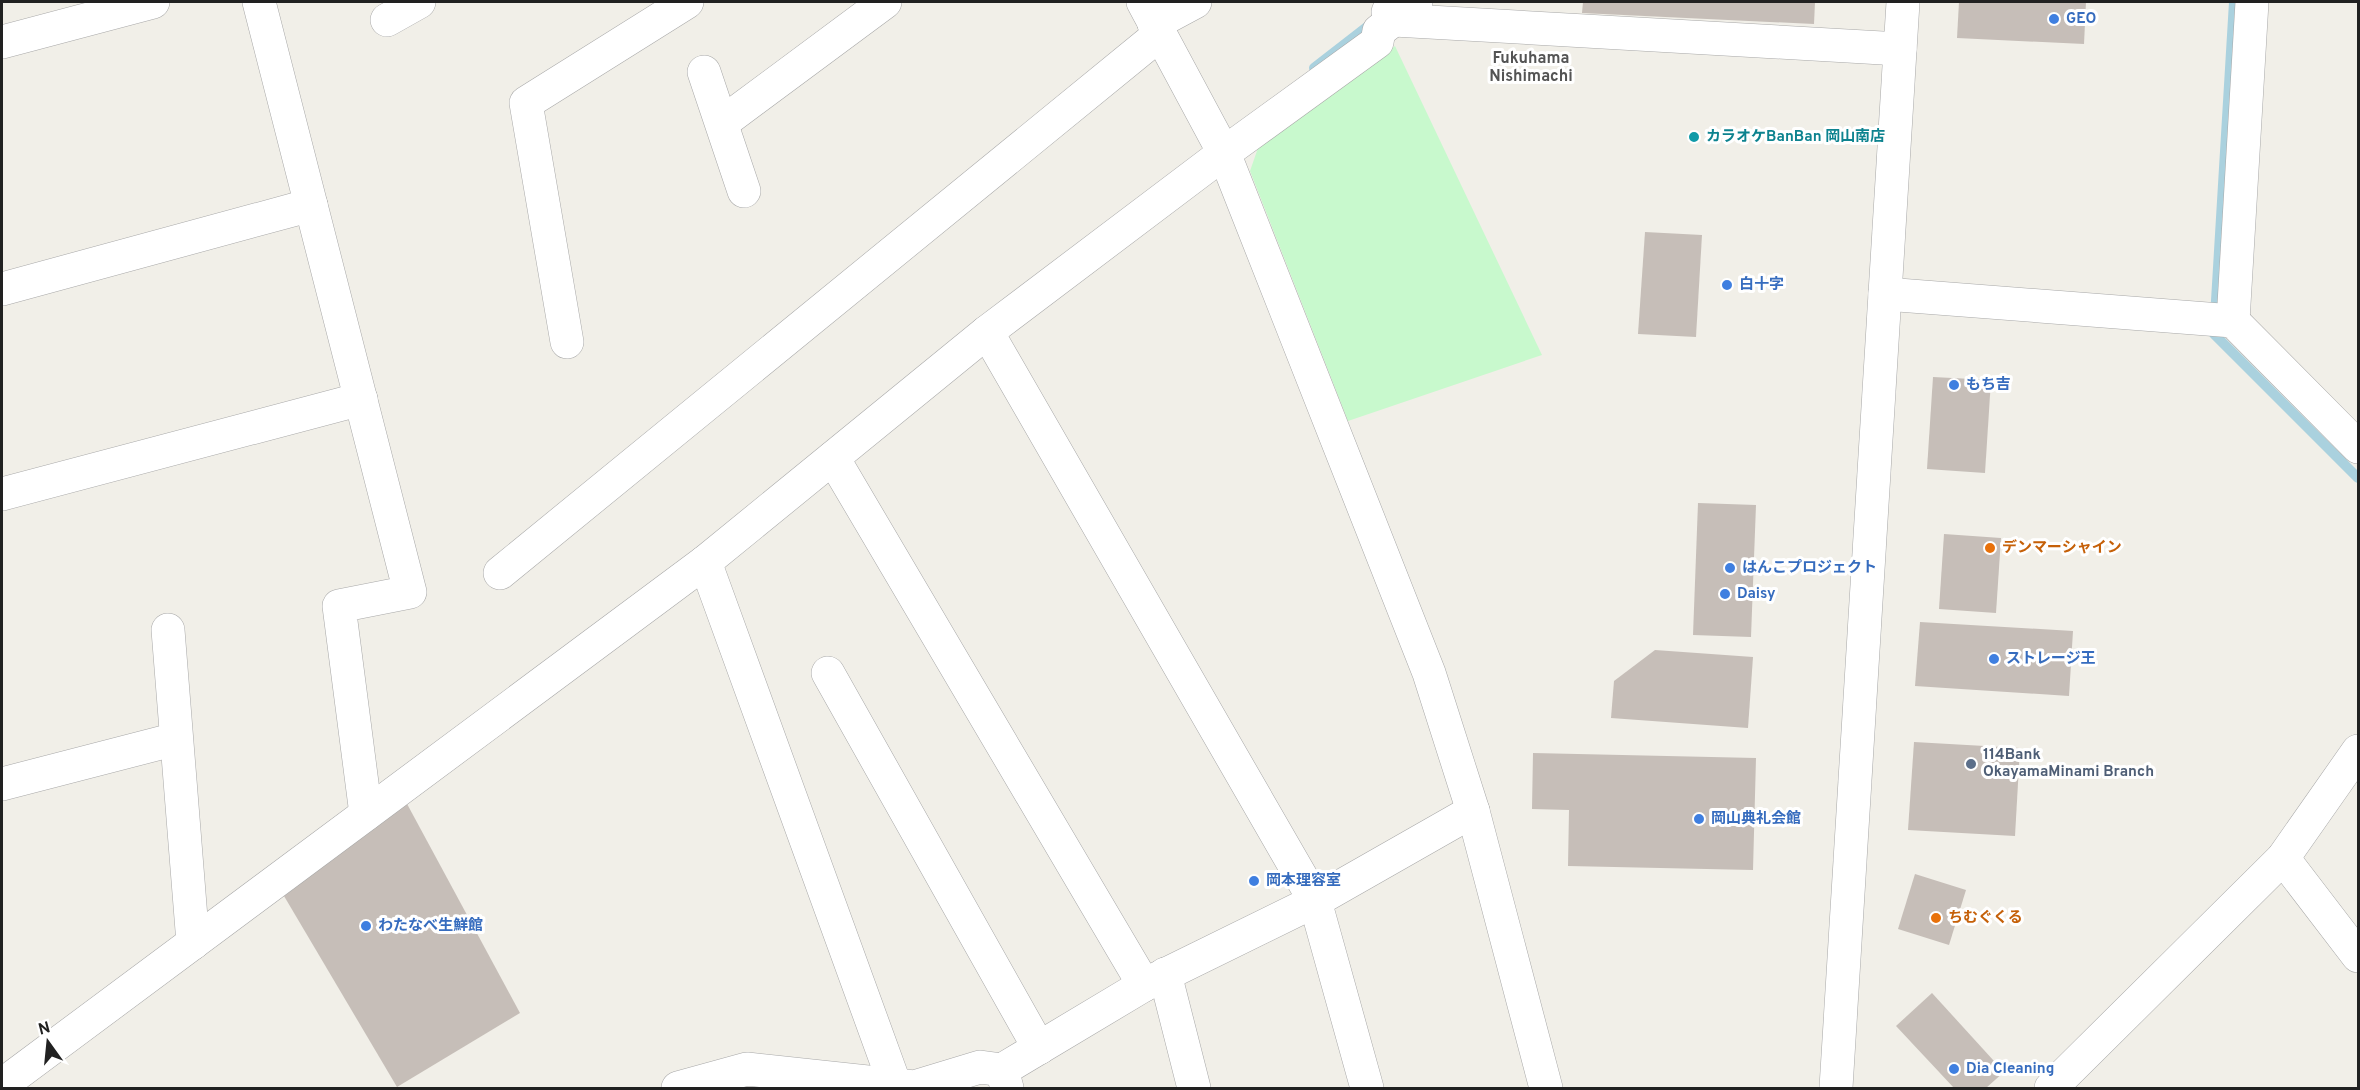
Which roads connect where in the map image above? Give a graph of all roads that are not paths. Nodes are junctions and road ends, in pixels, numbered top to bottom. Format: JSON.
{"nodes":[{"id":1,"x":153,"y":2,"type":"edge"},
{"id":2,"x":259,"y":2,"type":"edge"},
{"id":3,"x":420,"y":2,"type":"edge"},
{"id":4,"x":687,"y":2,"type":"edge"},
{"id":5,"x":885,"y":2,"type":"edge"},
{"id":6,"x":1195,"y":2,"type":"edge"},
{"id":7,"x":1903,"y":2,"type":"edge"},
{"id":8,"x":2252,"y":2,"type":"edge"},
{"id":9,"x":1392,"y":8,"type":"edge"},
{"id":10,"x":387,"y":20,"type":"dead end"},
{"id":11,"x":1153,"y":20,"type":"edge"},
{"id":12,"x":2,"y":42,"type":"edge"},
{"id":13,"x":1900,"y":49,"type":"junction"},
{"id":14,"x":704,"y":72,"type":"dead end"},
{"id":15,"x":722,"y":123,"type":"junction"},
{"id":16,"x":1224,"y":153,"type":"junction"},
{"id":17,"x":744,"y":191,"type":"dead end"},
{"id":18,"x":311,"y":205,"type":"junction"},
{"id":19,"x":2,"y":289,"type":"edge"},
{"id":20,"x":1885,"y":294,"type":"junction"},
{"id":21,"x":2222,"y":320,"type":"junction"},
{"id":22,"x":987,"y":332,"type":"junction"},
{"id":23,"x":567,"y":342,"type":"dead end"},
{"id":24,"x":361,"y":399,"type":"junction"},
{"id":25,"x":2358,"y":447,"type":"edge"},
{"id":26,"x":833,"y":458,"type":"junction"},
{"id":27,"x":2,"y":494,"type":"edge"},
{"id":28,"x":705,"y":562,"type":"junction"},
{"id":29,"x":500,"y":573,"type":"dead end"},
{"id":30,"x":168,"y":630,"type":"dead end"},
{"id":31,"x":828,"y":673,"type":"dead end"},
{"id":32,"x":177,"y":739,"type":"junction"},
{"id":33,"x":2358,"y":751,"type":"edge"},
{"id":34,"x":2,"y":784,"type":"edge"},
{"id":35,"x":1473,"y":811,"type":"junction"},
{"id":36,"x":366,"y":814,"type":"junction"},
{"id":37,"x":2283,"y":858,"type":"junction"},
{"id":38,"x":1315,"y":901,"type":"junction"},
{"id":39,"x":193,"y":943,"type":"junction"},
{"id":40,"x":2358,"y":956,"type":"edge"},
{"id":41,"x":1155,"y":980,"type":"junction"},
{"id":42,"x":1039,"y":1048,"type":"junction"},
{"id":43,"x":1004,"y":1079,"type":"edge"},
{"id":44,"x":2,"y":1085,"type":"edge"},
{"id":45,"x":895,"y":1085,"type":"junction"},
{"id":46,"x":678,"y":1089,"type":"edge"},
{"id":47,"x":1194,"y":1089,"type":"edge"},
{"id":48,"x":1367,"y":1089,"type":"edge"},
{"id":49,"x":1546,"y":1089,"type":"edge"},
{"id":50,"x":1836,"y":1089,"type":"edge"},
{"id":51,"x":2051,"y":1089,"type":"edge"}],
"edges":[{"from":1,"to":12,"type":"street"},
{"from":2,"to":18,"type":"street"},
{"from":3,"to":10,"type":"street"},
{"from":4,"to":23,"type":"street"},
{"from":5,"to":15,"type":"street"},
{"from":6,"to":11,"type":"street"},
{"from":7,"to":13,"type":"street"},
{"from":8,"to":21,"type":"street"},
{"from":9,"to":13,"type":"street"},
{"from":9,"to":16,"type":"street"},
{"from":11,"to":16,"type":"street"},
{"from":11,"to":29,"type":"street"},
{"from":13,"to":20,"type":"street"},
{"from":14,"to":15,"type":"street"},
{"from":15,"to":17,"type":"street"},
{"from":16,"to":22,"type":"street"},
{"from":16,"to":35,"type":"street"},
{"from":18,"to":19,"type":"street"},
{"from":18,"to":24,"type":"street"},
{"from":20,"to":21,"type":"street"},
{"from":20,"to":50,"type":"street"},
{"from":21,"to":25,"type":"street"},
{"from":22,"to":26,"type":"street"},
{"from":22,"to":38,"type":"street"},
{"from":24,"to":27,"type":"street"},
{"from":24,"to":36,"type":"street"},
{"from":26,"to":28,"type":"street"},
{"from":26,"to":41,"type":"street"},
{"from":28,"to":36,"type":"street"},
{"from":28,"to":45,"type":"street"},
{"from":30,"to":32,"type":"street"},
{"from":31,"to":42,"type":"street"},
{"from":32,"to":34,"type":"street"},
{"from":32,"to":39,"type":"street"},
{"from":33,"to":37,"type":"street"},
{"from":35,"to":38,"type":"street"},
{"from":35,"to":49,"type":"street"},
{"from":36,"to":39,"type":"street"},
{"from":37,"to":40,"type":"street"},
{"from":37,"to":51,"type":"street"},
{"from":38,"to":41,"type":"street"},
{"from":38,"to":48,"type":"street"},
{"from":39,"to":44,"type":"street"},
{"from":41,"to":42,"type":"street"},
{"from":41,"to":47,"type":"street"},
{"from":42,"to":43,"type":"street"},
{"from":43,"to":45,"type":"street"},
{"from":45,"to":46,"type":"street"}]}
